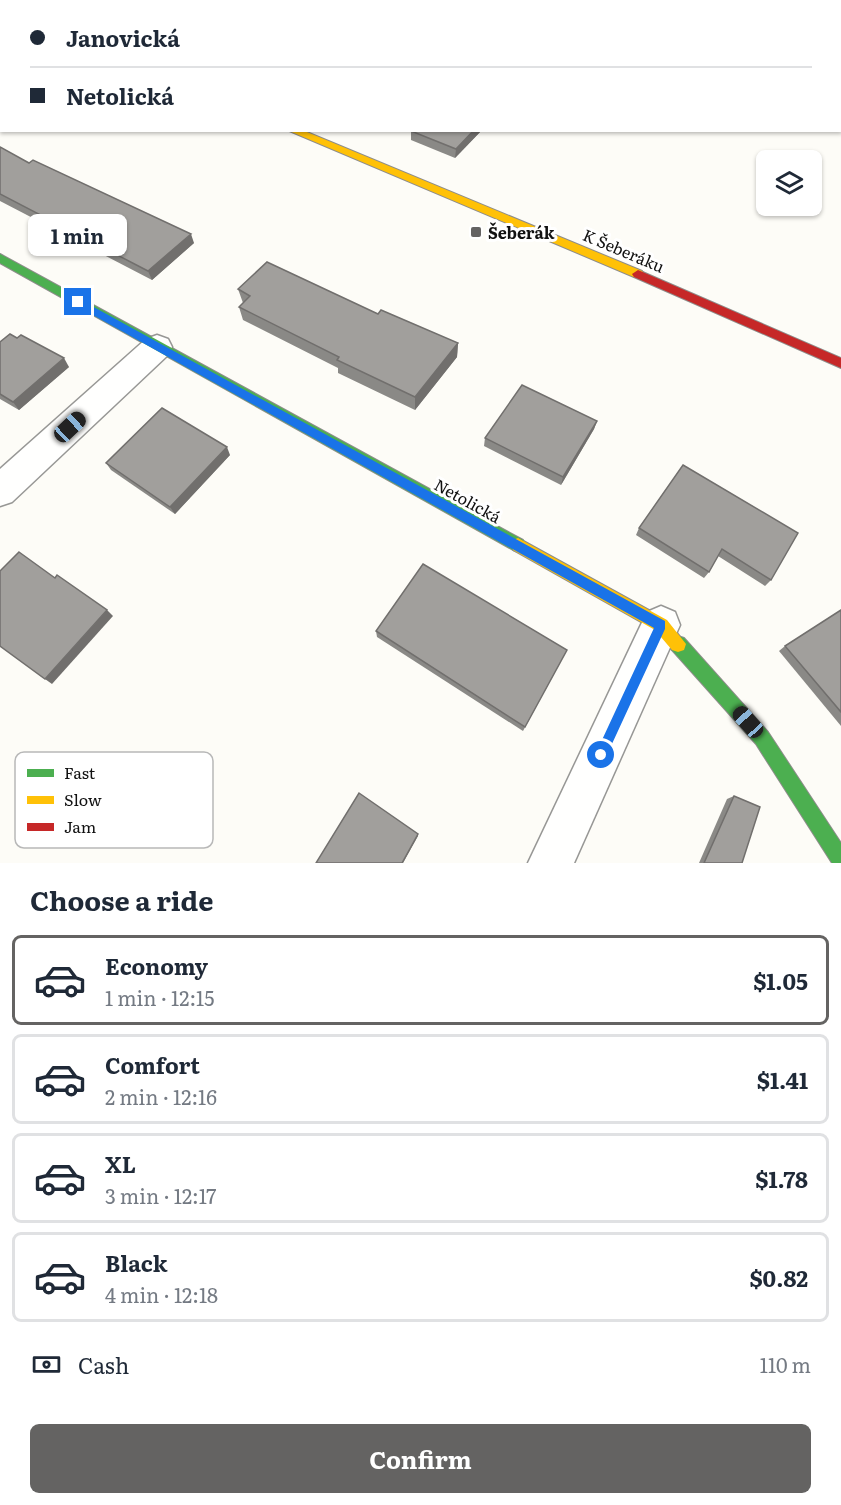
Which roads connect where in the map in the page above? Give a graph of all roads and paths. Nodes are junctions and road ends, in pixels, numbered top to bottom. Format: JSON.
{"nodes":[{"id":1,"x":297,"y":132,"type":"edge"},
{"id":2,"x":0,"y":258,"type":"edge"},
{"id":3,"x":157,"y":347,"type":"junction"},
{"id":4,"x":841,"y":363,"type":"edge"},
{"id":5,"x":0,"y":491,"type":"edge"},
{"id":6,"x":661,"y":625,"type":"junction"},
{"id":7,"x":841,"y":860,"type":"edge"},
{"id":8,"x":551,"y":863,"type":"edge"}],
"edges":[{"from":1,"to":4,"type":"street","name":"K Šeberáku"},
{"from":2,"to":3,"type":"street","name":"Netolická"},
{"from":3,"to":5,"type":"street"},
{"from":3,"to":6,"type":"street","name":"Netolická"},
{"from":6,"to":7,"type":"street","name":"Netolická"},
{"from":6,"to":8,"type":"street"}]}
